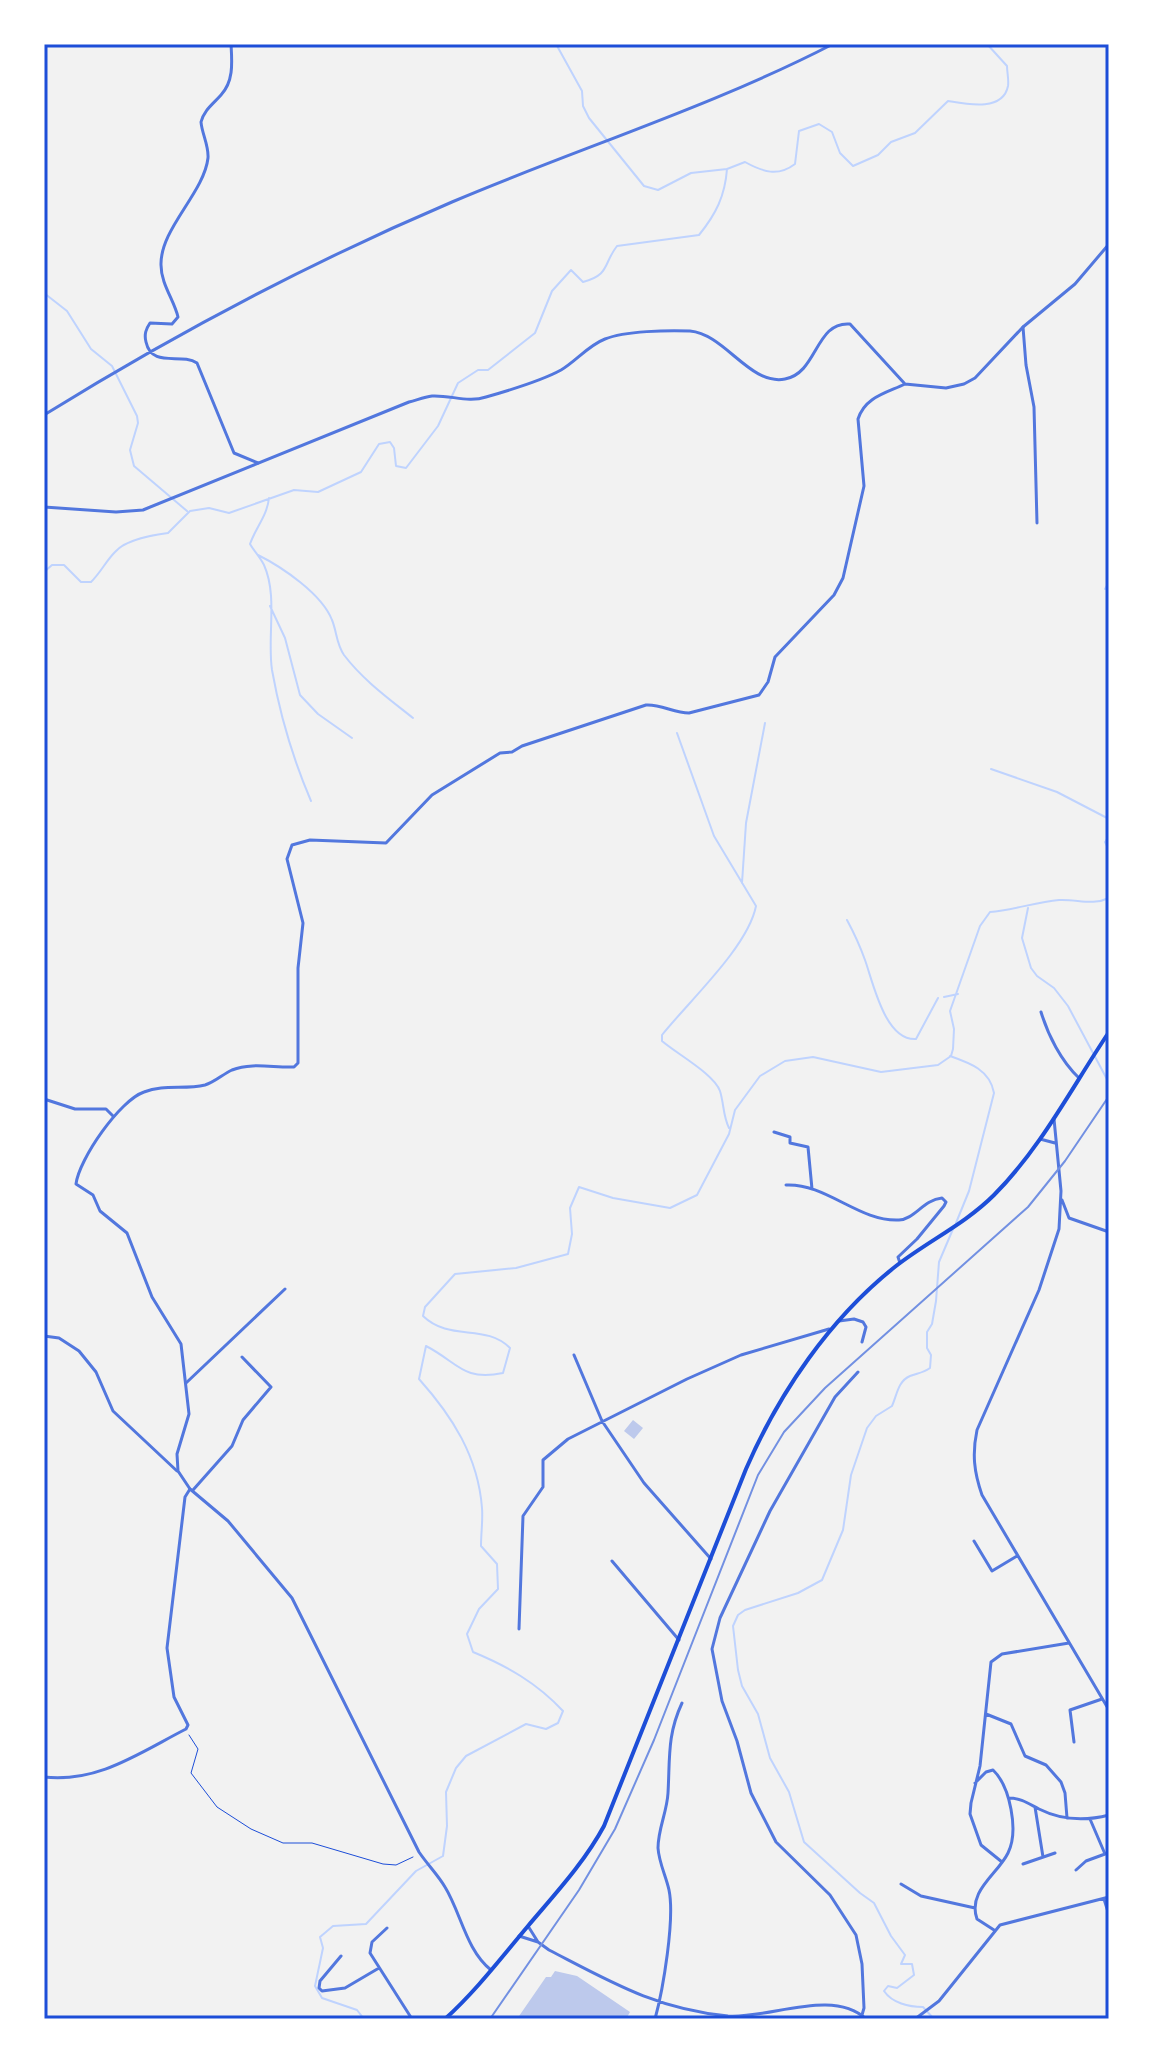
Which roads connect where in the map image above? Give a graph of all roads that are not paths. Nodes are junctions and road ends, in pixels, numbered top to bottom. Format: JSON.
{"nodes":[{"id":1,"x":231,"y":44,"type":"edge"},
{"id":2,"x":833,"y":44,"type":"edge"},
{"id":3,"x":1109,"y":244,"type":"edge"},
{"id":4,"x":1023,"y":327,"type":"junction"},
{"id":5,"x":905,"y":384,"type":"junction"},
{"id":6,"x":44,"y":415,"type":"edge"},
{"id":7,"x":259,"y":464,"type":"junction"},
{"id":8,"x":44,"y":507,"type":"edge"},
{"id":9,"x":1037,"y":523,"type":"dead end"},
{"id":10,"x":1041,"y":1012,"type":"dead end"},
{"id":11,"x":1109,"y":1032,"type":"edge"},
{"id":12,"x":1079,"y":1078,"type":"junction"},
{"id":13,"x":44,"y":1099,"type":"edge"},
{"id":14,"x":113,"y":1116,"type":"junction"},
{"id":15,"x":1053,"y":1118,"type":"junction"},
{"id":16,"x":1048,"y":1127,"type":"junction"},
{"id":17,"x":774,"y":1132,"type":"dead end"},
{"id":18,"x":1040,"y":1139,"type":"junction"},
{"id":19,"x":1056,"y":1145,"type":"junction"},
{"id":20,"x":786,"y":1185,"type":"dead end"},
{"id":21,"x":812,"y":1189,"type":"junction"},
{"id":22,"x":1061,"y":1197,"type":"junction"},
{"id":23,"x":1109,"y":1232,"type":"edge"},
{"id":24,"x":900,"y":1263,"type":"junction"},
{"id":25,"x":285,"y":1289,"type":"dead end"},
{"id":26,"x":839,"y":1321,"type":"junction"},
{"id":27,"x":833,"y":1328,"type":"junction"},
{"id":28,"x":44,"y":1336,"type":"edge"},
{"id":29,"x":862,"y":1342,"type":"dead end"},
{"id":30,"x":574,"y":1355,"type":"dead end"},
{"id":31,"x":242,"y":1357,"type":"dead end"},
{"id":32,"x":858,"y":1372,"type":"dead end"},
{"id":33,"x":186,"y":1383,"type":"junction"},
{"id":34,"x":602,"y":1421,"type":"junction"},
{"id":35,"x":178,"y":1471,"type":"junction"},
{"id":36,"x":191,"y":1490,"type":"junction"},
{"id":37,"x":974,"y":1541,"type":"dead end"},
{"id":38,"x":1017,"y":1556,"type":"junction"},
{"id":39,"x":711,"y":1559,"type":"junction"},
{"id":40,"x":612,"y":1561,"type":"dead end"},
{"id":41,"x":519,"y":1629,"type":"dead end"},
{"id":42,"x":679,"y":1640,"type":"junction"},
{"id":43,"x":1069,"y":1643,"type":"junction"},
{"id":44,"x":1102,"y":1699,"type":"junction"},
{"id":45,"x":682,"y":1703,"type":"dead end"},
{"id":46,"x":1109,"y":1710,"type":"edge"},
{"id":47,"x":985,"y":1713,"type":"junction"},
{"id":48,"x":1074,"y":1742,"type":"dead end"},
{"id":49,"x":44,"y":1777,"type":"edge"},
{"id":50,"x":975,"y":1783,"type":"junction"},
{"id":51,"x":1009,"y":1798,"type":"junction"},
{"id":52,"x":1035,"y":1807,"type":"junction"},
{"id":53,"x":1109,"y":1815,"type":"edge"},
{"id":54,"x":1067,"y":1818,"type":"junction"},
{"id":55,"x":1090,"y":1819,"type":"junction"},
{"id":56,"x":1055,"y":1853,"type":"dead end"},
{"id":57,"x":1043,"y":1857,"type":"junction"},
{"id":58,"x":1002,"y":1862,"type":"junction"},
{"id":59,"x":1023,"y":1864,"type":"dead end"},
{"id":60,"x":1076,"y":1870,"type":"dead end"},
{"id":61,"x":901,"y":1884,"type":"dead end"},
{"id":62,"x":1106,"y":1898,"type":"edge"},
{"id":63,"x":975,"y":1908,"type":"junction"},
{"id":64,"x":1109,"y":1915,"type":"edge"},
{"id":65,"x":528,"y":1926,"type":"junction"},
{"id":66,"x":387,"y":1928,"type":"dead end"},
{"id":67,"x":994,"y":1930,"type":"junction"},
{"id":68,"x":519,"y":1936,"type":"junction"},
{"id":69,"x":538,"y":1942,"type":"junction"},
{"id":70,"x":341,"y":1956,"type":"dead end"},
{"id":71,"x":379,"y":1968,"type":"junction"},
{"id":72,"x":491,"y":1970,"type":"junction"},
{"id":73,"x":659,"y":2003,"type":"junction"},
{"id":74,"x":862,"y":2015,"type":"junction"},
{"id":75,"x":412,"y":2019,"type":"edge"},
{"id":76,"x":445,"y":2019,"type":"edge"},
{"id":77,"x":655,"y":2019,"type":"edge"},
{"id":78,"x":866,"y":2019,"type":"edge"},
{"id":79,"x":915,"y":2019,"type":"edge"}],
"edges":[{"from":1,"to":7,"type":"street"},
{"from":2,"to":6,"type":"street"},
{"from":3,"to":4,"type":"street"},
{"from":4,"to":5,"type":"street"},
{"from":4,"to":9,"type":"street"},
{"from":5,"to":7,"type":"street"},
{"from":5,"to":14,"type":"street"},
{"from":7,"to":8,"type":"street"},
{"from":10,"to":12,"type":"street"},
{"from":11,"to":12,"type":"main road"},
{"from":12,"to":15,"type":"main road"},
{"from":13,"to":14,"type":"street"},
{"from":14,"to":33,"type":"street"},
{"from":15,"to":16,"type":"main road"},
{"from":15,"to":19,"type":"street"},
{"from":16,"to":18,"type":"main road"},
{"from":16,"to":19,"type":"street"},
{"from":17,"to":21,"type":"street"},
{"from":18,"to":19,"type":"street"},
{"from":18,"to":24,"type":"main road"},
{"from":19,"to":22,"type":"street"},
{"from":20,"to":21,"type":"street"},
{"from":21,"to":24,"type":"street"},
{"from":22,"to":23,"type":"street"},
{"from":22,"to":38,"type":"street"},
{"from":24,"to":26,"type":"main road"},
{"from":25,"to":33,"type":"street"},
{"from":26,"to":27,"type":"main road"},
{"from":26,"to":29,"type":"street"},
{"from":27,"to":34,"type":"street"},
{"from":27,"to":39,"type":"main road"},
{"from":28,"to":35,"type":"street"},
{"from":30,"to":34,"type":"street"},
{"from":31,"to":36,"type":"street"},
{"from":32,"to":74,"type":"street"},
{"from":33,"to":35,"type":"street"},
{"from":34,"to":39,"type":"street"},
{"from":34,"to":41,"type":"street"},
{"from":35,"to":36,"type":"street"},
{"from":36,"to":49,"type":"street"},
{"from":36,"to":72,"type":"street"},
{"from":37,"to":38,"type":"street"},
{"from":38,"to":43,"type":"street"},
{"from":39,"to":42,"type":"main road"},
{"from":40,"to":42,"type":"street"},
{"from":42,"to":65,"type":"main road"},
{"from":43,"to":44,"type":"street"},
{"from":43,"to":47,"type":"street"},
{"from":44,"to":46,"type":"street"},
{"from":44,"to":48,"type":"street"},
{"from":45,"to":73,"type":"street"},
{"from":47,"to":50,"type":"street"},
{"from":47,"to":54,"type":"street"},
{"from":50,"to":51,"type":"street"},
{"from":50,"to":58,"type":"street"},
{"from":51,"to":52,"type":"street"},
{"from":51,"to":58,"type":"street"},
{"from":52,"to":54,"type":"street"},
{"from":52,"to":57,"type":"street"},
{"from":53,"to":55,"type":"street"},
{"from":54,"to":55,"type":"street"},
{"from":55,"to":60,"type":"street"},
{"from":56,"to":57,"type":"street"},
{"from":57,"to":59,"type":"street"},
{"from":58,"to":63,"type":"street"},
{"from":61,"to":63,"type":"street"},
{"from":62,"to":64,"type":"street"},
{"from":62,"to":67,"type":"street"},
{"from":63,"to":67,"type":"street"},
{"from":65,"to":68,"type":"main road"},
{"from":65,"to":69,"type":"street"},
{"from":66,"to":71,"type":"street"},
{"from":67,"to":79,"type":"street"},
{"from":68,"to":69,"type":"street"},
{"from":68,"to":72,"type":"main road"},
{"from":69,"to":73,"type":"street"},
{"from":70,"to":71,"type":"street"},
{"from":71,"to":75,"type":"street"},
{"from":72,"to":76,"type":"main road"},
{"from":73,"to":74,"type":"street"},
{"from":73,"to":77,"type":"street"},
{"from":74,"to":78,"type":"street"}]}
